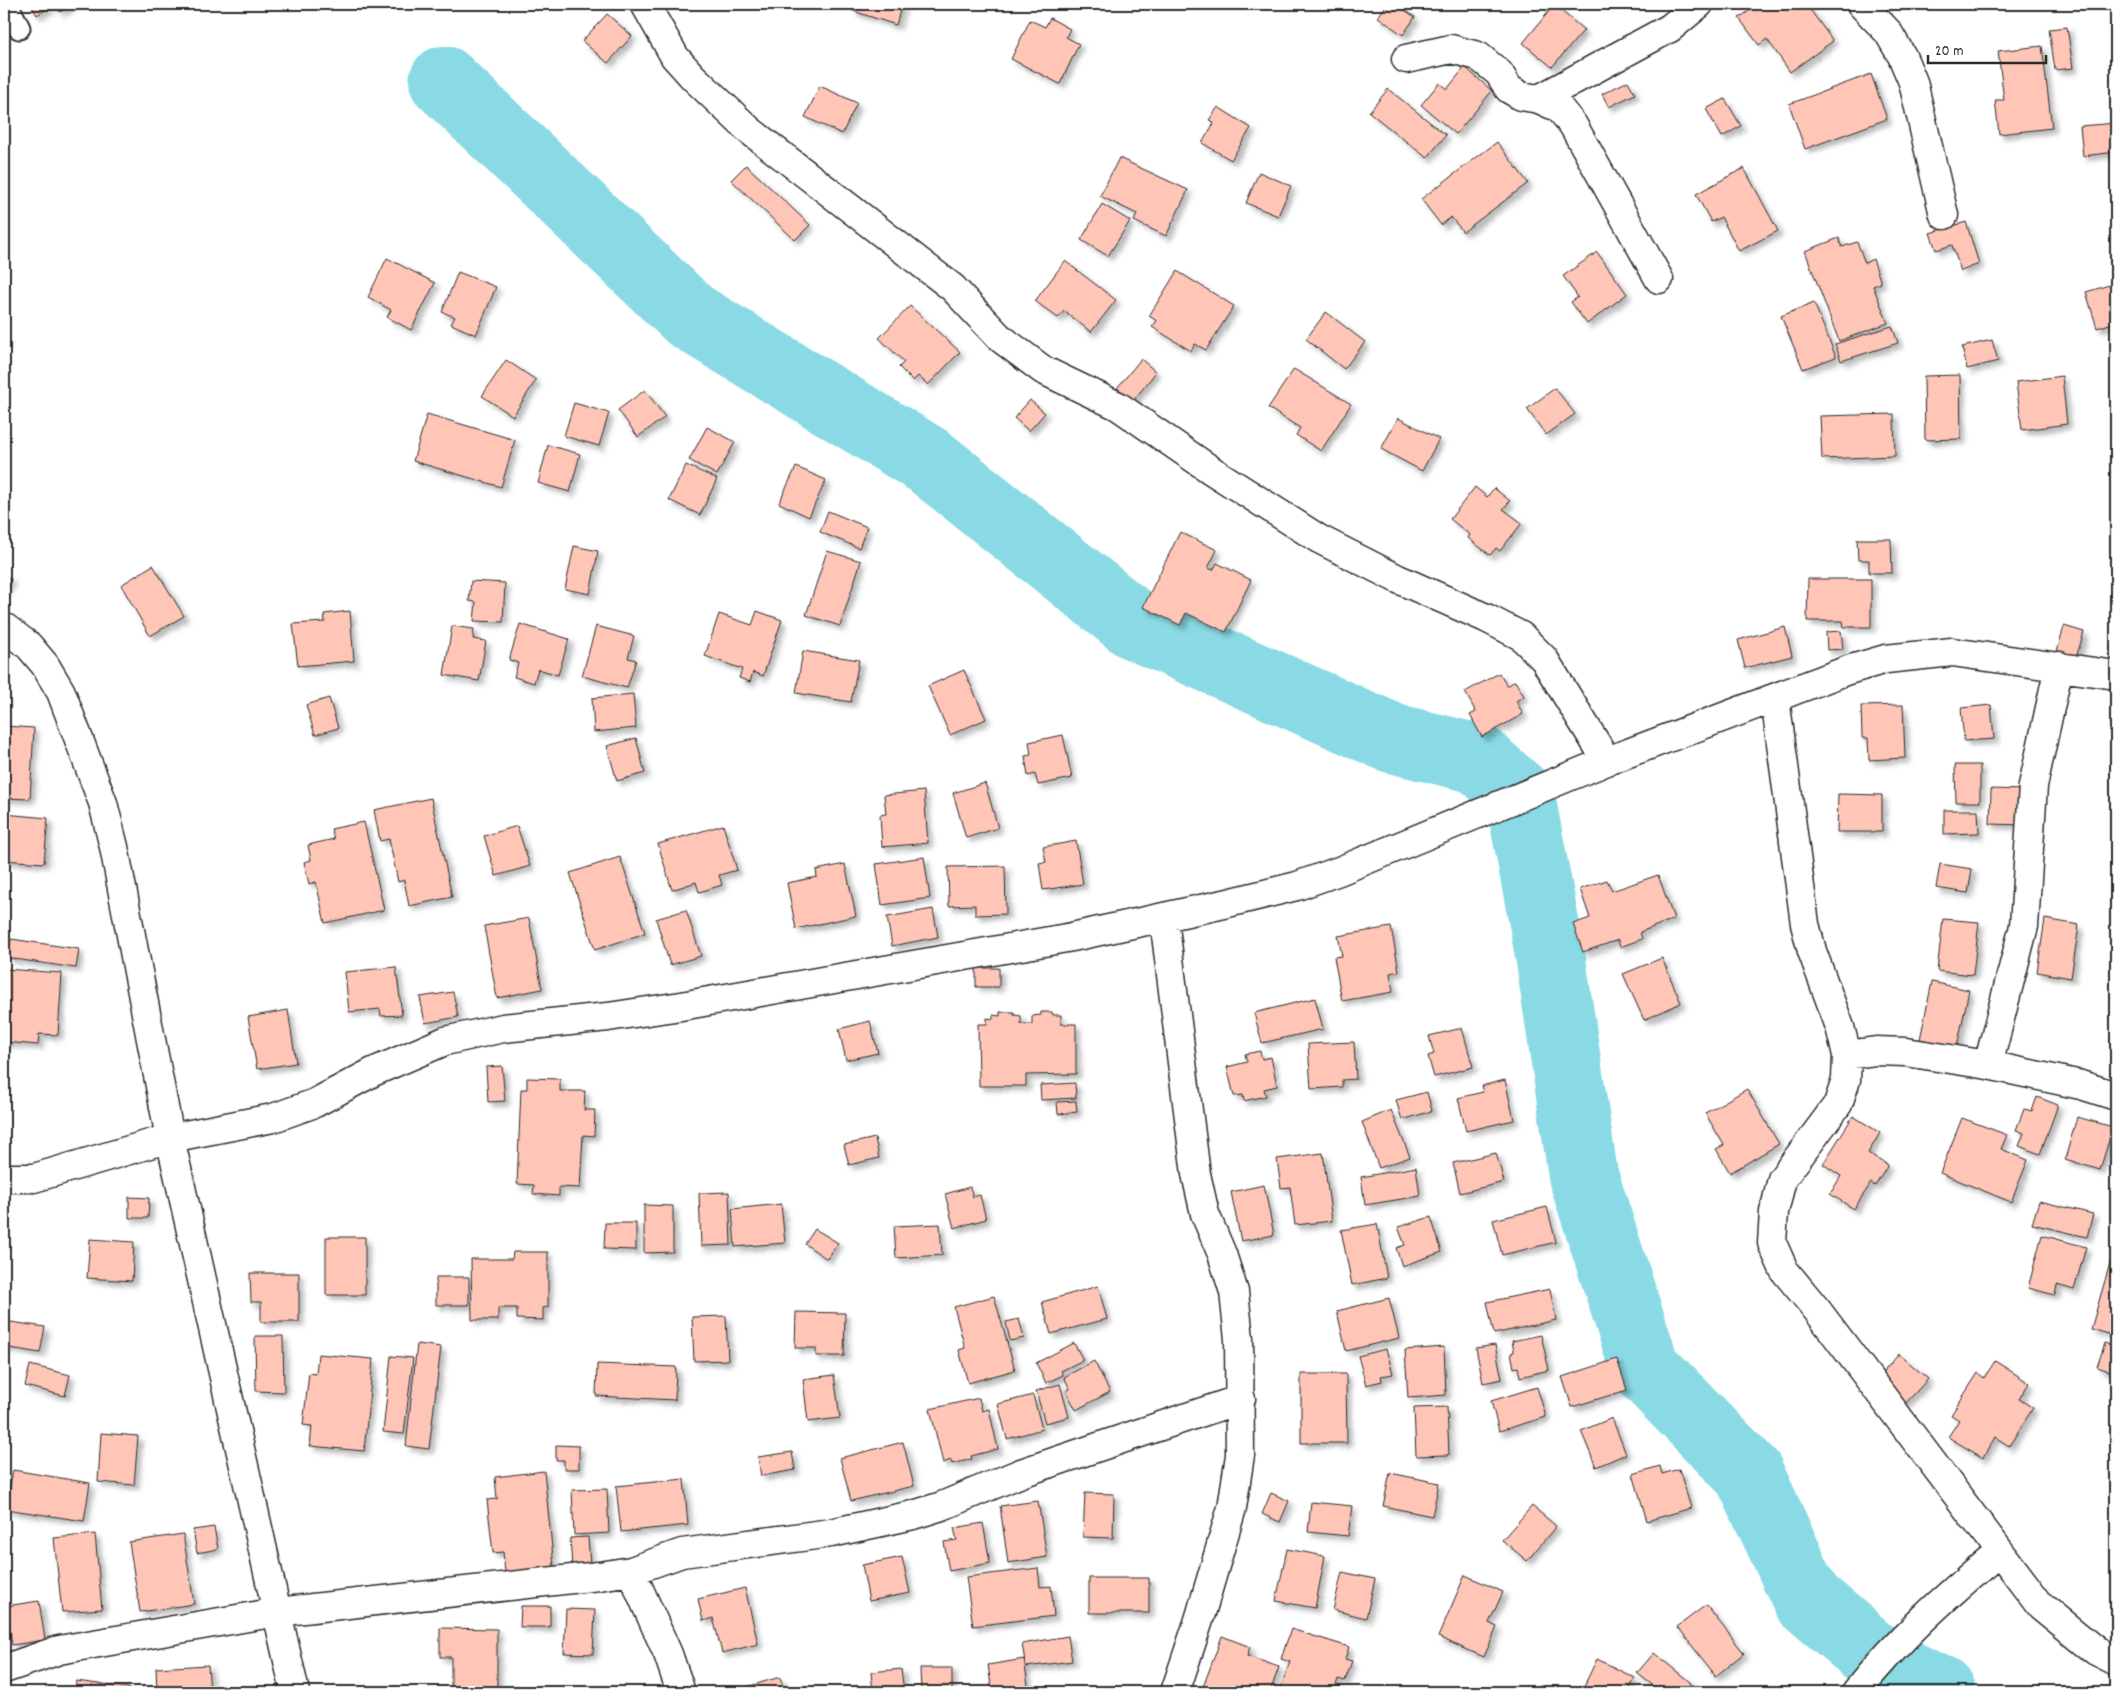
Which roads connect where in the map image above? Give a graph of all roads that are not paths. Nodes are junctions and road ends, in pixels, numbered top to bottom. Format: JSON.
{"nodes":[{"id":1,"x":8,"y":4,"type":"edge"},
{"id":2,"x":645,"y":4,"type":"edge"},
{"id":3,"x":1699,"y":4,"type":"edge"},
{"id":4,"x":1861,"y":4,"type":"edge"},
{"id":5,"x":19,"y":28,"type":"dead end"},
{"id":6,"x":1406,"y":58,"type":"dead end"},
{"id":7,"x":1539,"y":99,"type":"junction"},
{"id":8,"x":1944,"y":214,"type":"dead end"},
{"id":9,"x":1658,"y":279,"type":"dead end"},
{"id":10,"x":4,"y":627,"type":"edge"},
{"id":11,"x":2059,"y":666,"type":"junction"},
{"id":12,"x":2116,"y":675,"type":"edge"},
{"id":13,"x":1775,"y":698,"type":"junction"},
{"id":14,"x":1607,"y":761,"type":"junction"},
{"id":15,"x":1164,"y":919,"type":"junction"},
{"id":16,"x":1847,"y":1055,"type":"junction"},
{"id":17,"x":1988,"y":1065,"type":"junction"},
{"id":18,"x":2116,"y":1096,"type":"edge"},
{"id":19,"x":170,"y":1138,"type":"junction"},
{"id":20,"x":4,"y":1178,"type":"edge"},
{"id":21,"x":1241,"y":1399,"type":"junction"},
{"id":22,"x":1999,"y":1552,"type":"junction"},
{"id":23,"x":631,"y":1571,"type":"junction"},
{"id":24,"x":277,"y":1612,"type":"junction"},
{"id":25,"x":2116,"y":1661,"type":"edge"},
{"id":26,"x":4,"y":1669,"type":"edge"},
{"id":27,"x":295,"y":1692,"type":"edge"},
{"id":28,"x":681,"y":1692,"type":"edge"},
{"id":29,"x":1175,"y":1692,"type":"edge"},
{"id":30,"x":1856,"y":1692,"type":"edge"}],
"edges":[{"from":1,"to":5,"type":"lane"},
{"from":2,"to":14,"type":"street"},
{"from":3,"to":7,"type":"street"},
{"from":4,"to":8,"type":"street"},
{"from":6,"to":7,"type":"street"},
{"from":7,"to":9,"type":"street"},
{"from":10,"to":19,"type":"street"},
{"from":11,"to":12,"type":"street"},
{"from":11,"to":13,"type":"street"},
{"from":11,"to":17,"type":"street"},
{"from":13,"to":14,"type":"street"},
{"from":13,"to":16,"type":"street"},
{"from":14,"to":15,"type":"street"},
{"from":15,"to":19,"type":"street"},
{"from":15,"to":21,"type":"street"},
{"from":16,"to":17,"type":"street"},
{"from":16,"to":22,"type":"street"},
{"from":17,"to":18,"type":"street"},
{"from":19,"to":20,"type":"street"},
{"from":19,"to":24,"type":"street"},
{"from":21,"to":23,"type":"street"},
{"from":21,"to":29,"type":"street"},
{"from":22,"to":25,"type":"street"},
{"from":22,"to":30,"type":"street"},
{"from":23,"to":24,"type":"street"},
{"from":23,"to":28,"type":"street"},
{"from":24,"to":26,"type":"street"},
{"from":24,"to":27,"type":"street"}]}
